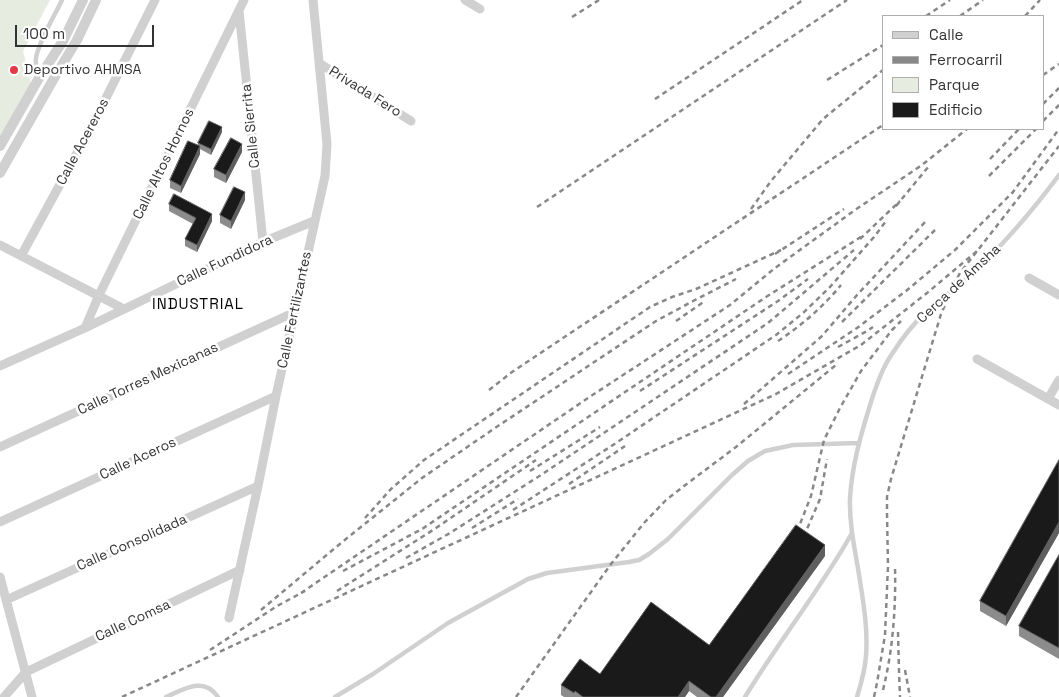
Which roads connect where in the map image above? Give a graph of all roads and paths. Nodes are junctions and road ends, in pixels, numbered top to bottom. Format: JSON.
{"nodes":[{"id":1,"x":62,"y":0,"type":"edge"},
{"id":2,"x":83,"y":0,"type":"edge"},
{"id":3,"x":96,"y":0,"type":"edge"},
{"id":4,"x":156,"y":0,"type":"edge"},
{"id":5,"x":244,"y":0,"type":"edge"},
{"id":6,"x":313,"y":0,"type":"edge"},
{"id":7,"x":465,"y":0,"type":"edge"},
{"id":8,"x":480,"y":9,"type":"dead end"},
{"id":9,"x":239,"y":10,"type":"junction"},
{"id":10,"x":319,"y":63,"type":"junction"},
{"id":11,"x":39,"y":78,"type":"junction"},
{"id":12,"x":411,"y":121,"type":"dead end"},
{"id":13,"x":0,"y":146,"type":"edge"},
{"id":14,"x":0,"y":173,"type":"edge"},
{"id":15,"x":1059,"y":175,"type":"edge"},
{"id":16,"x":314,"y":221,"type":"junction"},
{"id":17,"x":263,"y":242,"type":"junction"},
{"id":18,"x":0,"y":245,"type":"edge"},
{"id":19,"x":21,"y":256,"type":"junction"},
{"id":20,"x":1029,"y":278,"type":"dead end"},
{"id":21,"x":99,"y":295,"type":"junction"},
{"id":22,"x":1059,"y":295,"type":"edge"},
{"id":23,"x":124,"y":309,"type":"junction"},
{"id":24,"x":296,"y":312,"type":"junction"},
{"id":25,"x":85,"y":328,"type":"junction"},
{"id":26,"x":977,"y":359,"type":"dead end"},
{"id":27,"x":0,"y":366,"type":"edge"},
{"id":28,"x":1059,"y":380,"type":"edge"},
{"id":29,"x":276,"y":396,"type":"junction"},
{"id":30,"x":1048,"y":399,"type":"junction"},
{"id":31,"x":1059,"y":405,"type":"edge"},
{"id":32,"x":859,"y":443,"type":"junction"},
{"id":33,"x":0,"y":447,"type":"edge"},
{"id":34,"x":258,"y":486,"type":"junction"},
{"id":35,"x":0,"y":522,"type":"edge"},
{"id":36,"x":853,"y":532,"type":"junction"},
{"id":37,"x":240,"y":570,"type":"junction"},
{"id":38,"x":0,"y":577,"type":"edge"},
{"id":39,"x":6,"y":600,"type":"junction"},
{"id":40,"x":229,"y":618,"type":"dead end"},
{"id":41,"x":26,"y":672,"type":"junction"},
{"id":42,"x":4,"y":697,"type":"edge"},
{"id":43,"x":32,"y":697,"type":"edge"},
{"id":44,"x":166,"y":697,"type":"edge"},
{"id":45,"x":218,"y":697,"type":"edge"},
{"id":46,"x":335,"y":697,"type":"edge"},
{"id":47,"x":745,"y":697,"type":"edge"},
{"id":48,"x":858,"y":697,"type":"edge"}],
"edges":[{"from":1,"to":11,"type":"lane"},
{"from":2,"to":11,"type":"street"},
{"from":3,"to":14,"type":"street"},
{"from":4,"to":19,"type":"street","name":"Calle Acereros"},
{"from":5,"to":9,"type":"street","name":"Calle Altos Hornos"},
{"from":6,"to":10,"type":"street","name":"Calle Fertilizantes"},
{"from":7,"to":8,"type":"street"},
{"from":9,"to":17,"type":"street","name":"Calle Sierrita"},
{"from":9,"to":21,"type":"street","name":"Calle Altos Hornos"},
{"from":10,"to":12,"type":"street","name":"Privada Fero"},
{"from":10,"to":16,"type":"street","name":"Calle Fertilizantes"},
{"from":11,"to":13,"type":"street"},
{"from":15,"to":32,"type":"lane","name":"Cerca de Amsha"},
{"from":16,"to":17,"type":"street","name":"Calle Fundidora"},
{"from":16,"to":24,"type":"street","name":"Calle Fertilizantes"},
{"from":17,"to":23,"type":"street","name":"Calle Fundidora"},
{"from":18,"to":19,"type":"street"},
{"from":19,"to":21,"type":"street"},
{"from":20,"to":22,"type":"street"},
{"from":21,"to":23,"type":"street"},
{"from":21,"to":25,"type":"street","name":"Calle Altos Hornos"},
{"from":23,"to":25,"type":"street","name":"Calle Fundidora"},
{"from":24,"to":29,"type":"street","name":"Calle Fertilizantes"},
{"from":24,"to":33,"type":"street","name":"Calle Torres Mexicanas"},
{"from":25,"to":27,"type":"street","name":"Calle Fundidora"},
{"from":26,"to":30,"type":"street"},
{"from":28,"to":30,"type":"street"},
{"from":29,"to":34,"type":"street","name":"Calle Fertilizantes"},
{"from":29,"to":35,"type":"street","name":"Calle Aceros"},
{"from":30,"to":31,"type":"street"},
{"from":32,"to":36,"type":"lane","name":"Cerca de Amsha"},
{"from":32,"to":46,"type":"lane"},
{"from":34,"to":37,"type":"street","name":"Calle Fertilizantes"},
{"from":34,"to":39,"type":"street","name":"Calle Consolidada"},
{"from":36,"to":47,"type":"lane"},
{"from":36,"to":48,"type":"lane","name":"Cerca de Amsha"},
{"from":37,"to":40,"type":"street","name":"Calle Fertilizantes"},
{"from":37,"to":41,"type":"street","name":"Calle Comsa"},
{"from":38,"to":39,"type":"street"},
{"from":39,"to":41,"type":"street"},
{"from":41,"to":42,"type":"street"},
{"from":41,"to":43,"type":"street"},
{"from":44,"to":45,"type":"lane"}]}
